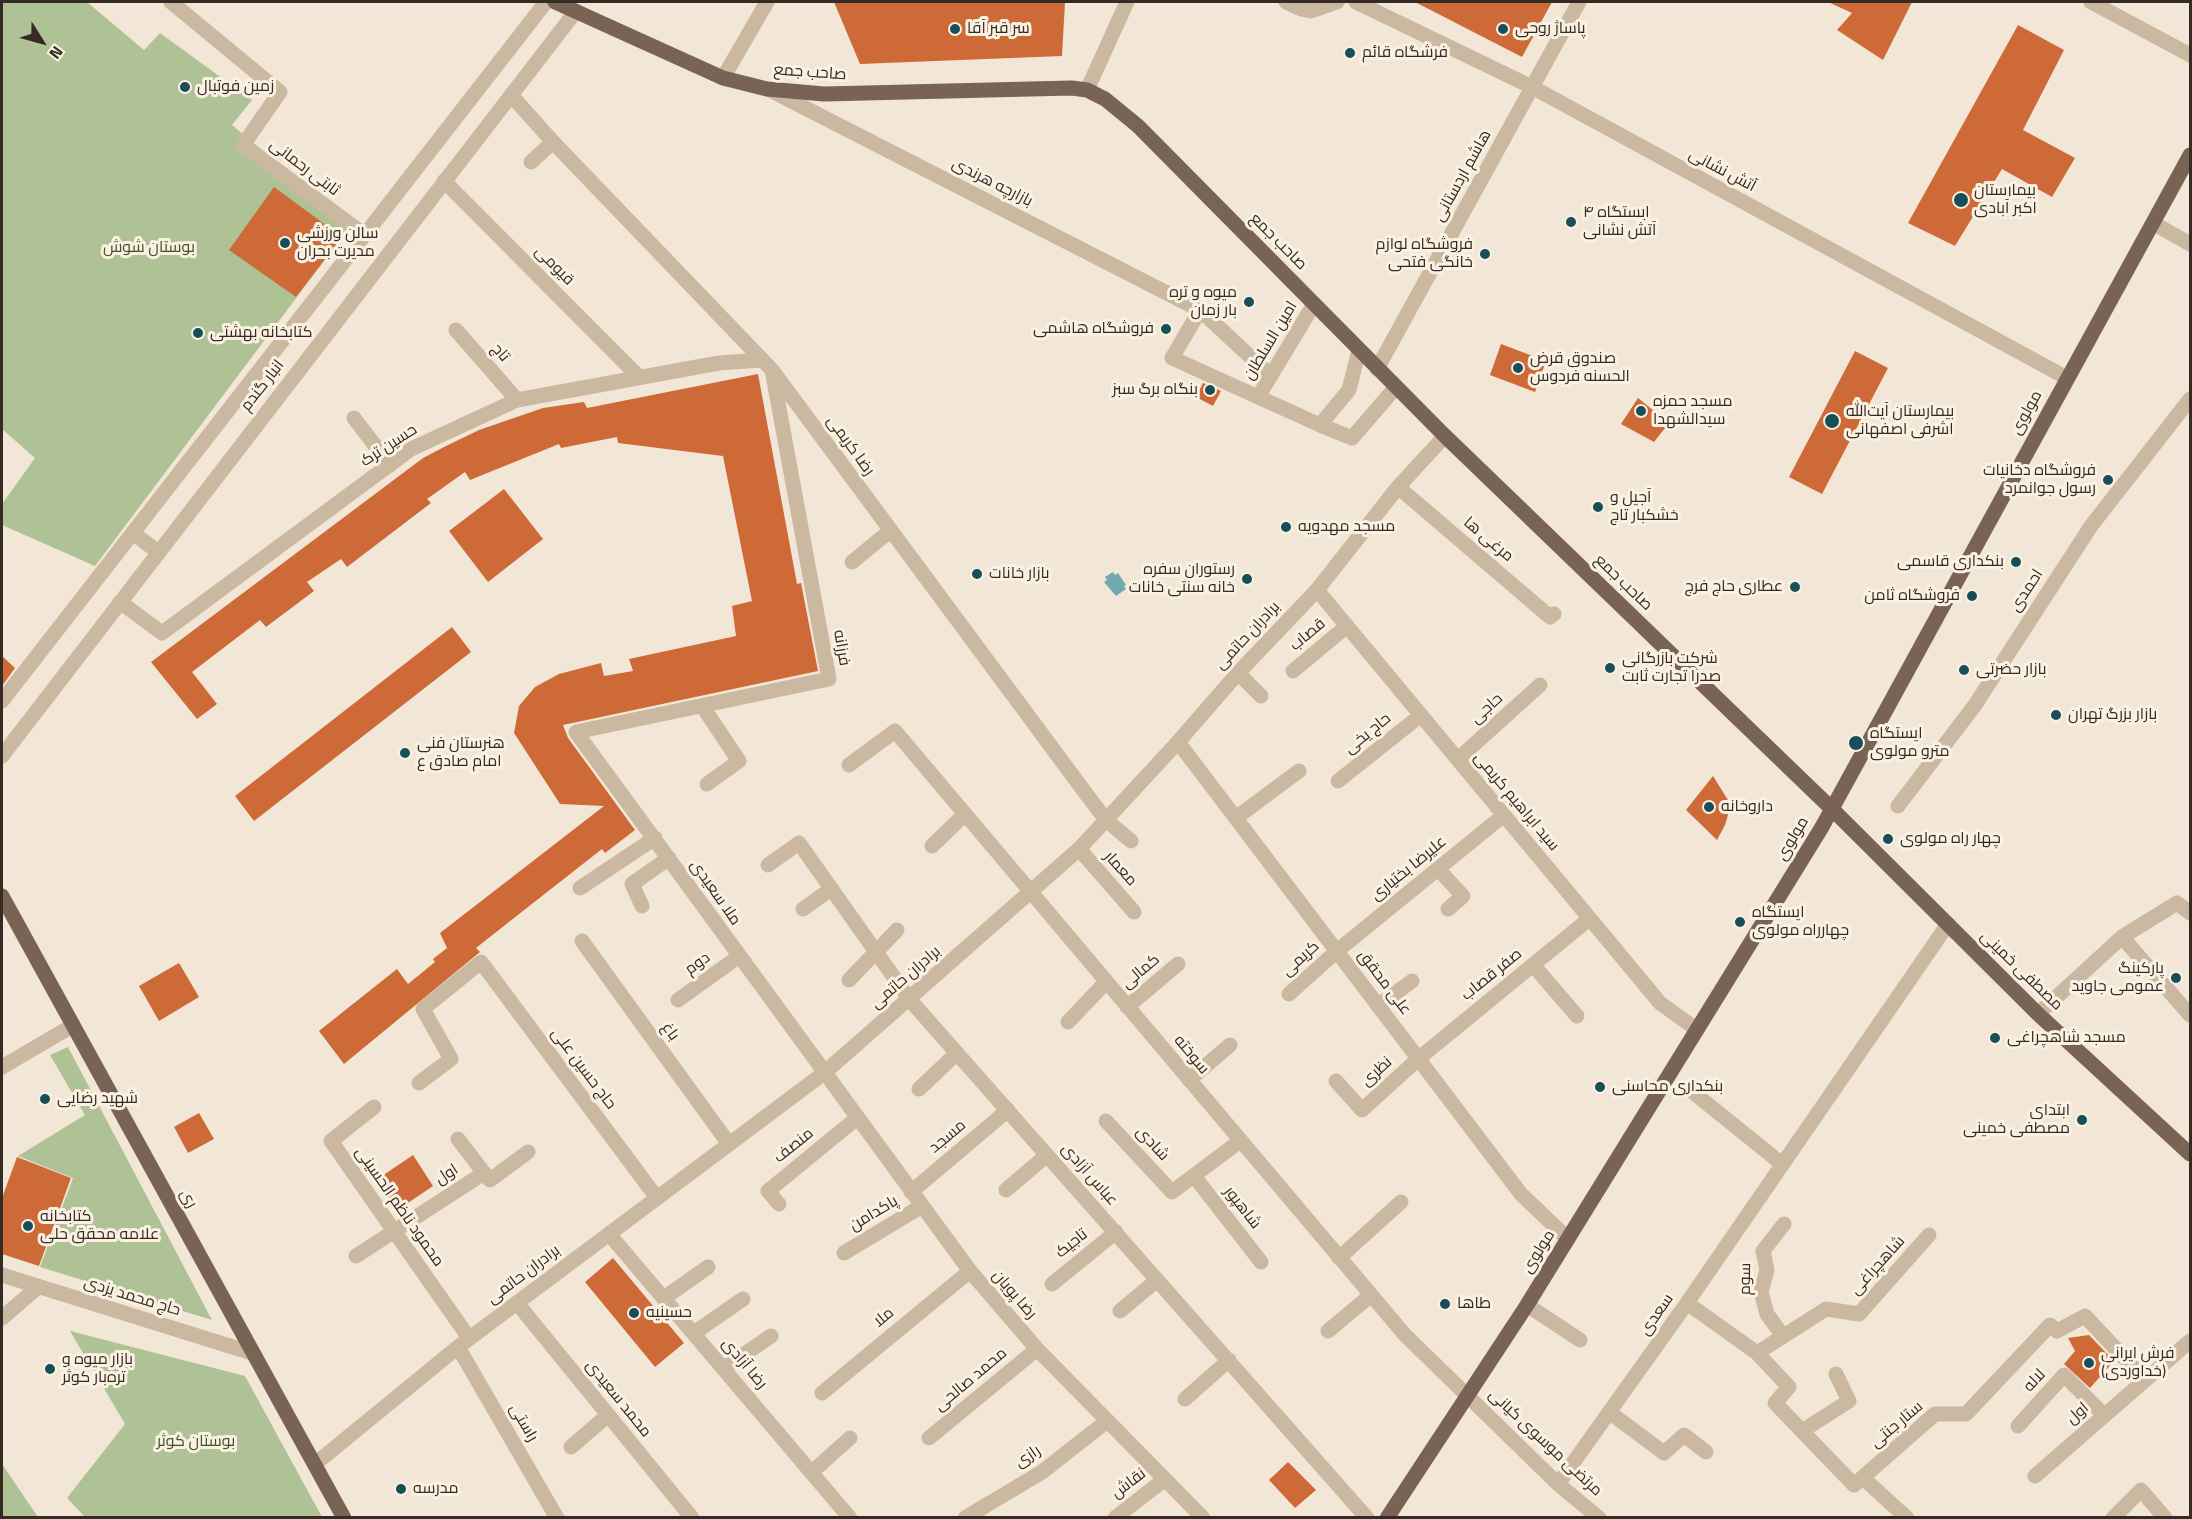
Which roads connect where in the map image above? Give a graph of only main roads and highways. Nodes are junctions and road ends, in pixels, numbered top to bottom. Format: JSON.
{"nodes":[{"id":1,"x":555,"y":2,"type":"edge"},
{"id":2,"x":2190,"y":154,"type":"edge"},
{"id":3,"x":1832,"y":809,"type":"junction"},
{"id":4,"x":2,"y":896,"type":"edge"},
{"id":5,"x":2190,"y":1154,"type":"edge"},
{"id":6,"x":344,"y":1518,"type":"edge"},
{"id":7,"x":1387,"y":1518,"type":"edge"}],
"edges":[{"from":1,"to":3,"type":"main road","name":"صاحب جمع"},
{"from":2,"to":3,"type":"main road","name":"مولوی"},
{"from":3,"to":5,"type":"main road","name":"مصطفی خمینی"},
{"from":3,"to":7,"type":"main road","name":"مولوی"},
{"from":4,"to":6,"type":"main road","name":"ری"}]}
